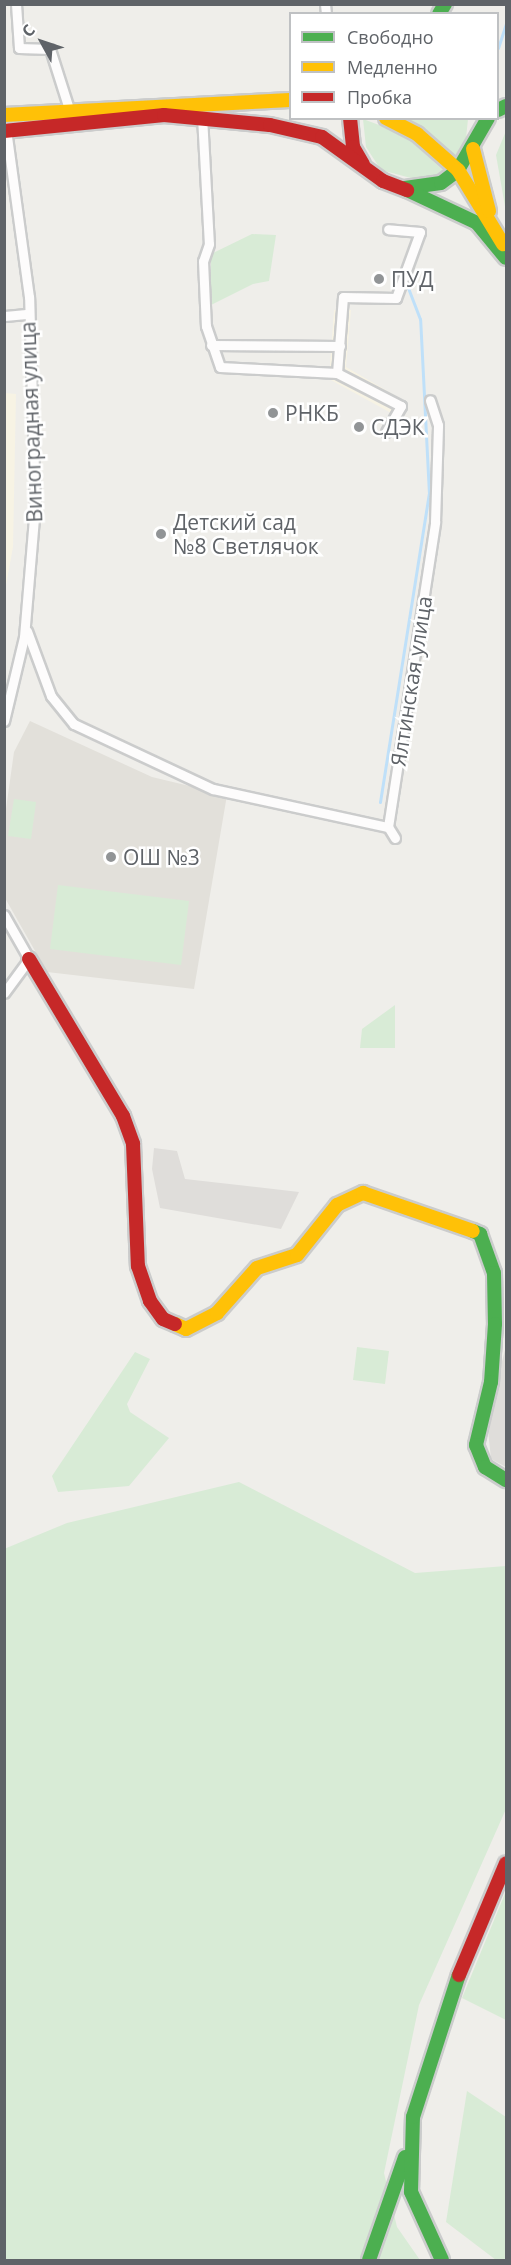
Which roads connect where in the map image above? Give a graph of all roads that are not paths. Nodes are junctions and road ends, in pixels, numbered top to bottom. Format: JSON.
{"nodes":[{"id":1,"x":16,"y":4,"type":"edge"},
{"id":2,"x":289,"y":100,"type":"edge"},
{"id":3,"x":202,"y":103,"type":"junction"},
{"id":4,"x":69,"y":110,"type":"junction"},
{"id":5,"x":4,"y":115,"type":"edge"},
{"id":6,"x":202,"y":118,"type":"junction"},
{"id":7,"x":350,"y":120,"type":"edge"},
{"id":8,"x":390,"y":120,"type":"edge"},
{"id":9,"x":476,"y":120,"type":"edge"},
{"id":10,"x":487,"y":120,"type":"edge"},
{"id":11,"x":5,"y":128,"type":"edge"},
{"id":12,"x":474,"y":144,"type":"junction"},
{"id":13,"x":368,"y":170,"type":"junction"},
{"id":14,"x":458,"y":170,"type":"junction"},
{"id":15,"x":401,"y":188,"type":"junction"},
{"id":16,"x":493,"y":222,"type":"junction"},
{"id":17,"x":388,"y":229,"type":"dead end"},
{"id":18,"x":507,"y":252,"type":"edge"},
{"id":19,"x":507,"y":258,"type":"edge"},
{"id":20,"x":27,"y":314,"type":"junction"},
{"id":21,"x":4,"y":316,"type":"edge"},
{"id":22,"x":211,"y":345,"type":"junction"},
{"id":23,"x":340,"y":346,"type":"junction"},
{"id":24,"x":338,"y":373,"type":"junction"},
{"id":25,"x":430,"y":400,"type":"dead end"},
{"id":26,"x":386,"y":432,"type":"dead end"},
{"id":27,"x":25,"y":627,"type":"junction"},
{"id":28,"x":4,"y":721,"type":"edge"},
{"id":29,"x":388,"y":827,"type":"junction"},
{"id":30,"x":395,"y":838,"type":"dead end"},
{"id":31,"x":4,"y":915,"type":"edge"},
{"id":32,"x":29,"y":959,"type":"junction"},
{"id":33,"x":4,"y":993,"type":"edge"},
{"id":34,"x":507,"y":1480,"type":"edge"},
{"id":35,"x":507,"y":1863,"type":"edge"},
{"id":36,"x":409,"y":2145,"type":"junction"},
{"id":37,"x":369,"y":2260,"type":"edge"},
{"id":38,"x":442,"y":2260,"type":"edge"}],
"edges":[{"from":1,"to":4,"type":"street"},
{"from":2,"to":3,"type":"main road"},
{"from":3,"to":4,"type":"main road"},
{"from":3,"to":6,"type":"street"},
{"from":4,"to":5,"type":"main road"},
{"from":6,"to":11,"type":"main road"},
{"from":6,"to":13,"type":"main road"},
{"from":6,"to":22,"type":"street"},
{"from":7,"to":13,"type":"main road"},
{"from":8,"to":14,"type":"main road"},
{"from":9,"to":12,"type":"main road"},
{"from":10,"to":12,"type":"main road"},
{"from":11,"to":20,"type":"street","name":"Виноградная улица"},
{"from":12,"to":14,"type":"main road"},
{"from":12,"to":16,"type":"main road"},
{"from":13,"to":15,"type":"main road"},
{"from":14,"to":15,"type":"main road"},
{"from":14,"to":16,"type":"main road"},
{"from":15,"to":19,"type":"main road"},
{"from":16,"to":18,"type":"main road"},
{"from":17,"to":23,"type":"street"},
{"from":20,"to":21,"type":"street"},
{"from":20,"to":27,"type":"street","name":"Виноградная улица"},
{"from":22,"to":23,"type":"street"},
{"from":22,"to":24,"type":"street"},
{"from":23,"to":24,"type":"street"},
{"from":24,"to":26,"type":"street"},
{"from":25,"to":29,"type":"street","name":"Ялтинская улица"},
{"from":27,"to":28,"type":"street","name":"Виноградная улица"},
{"from":27,"to":29,"type":"street"},
{"from":29,"to":30,"type":"street"},
{"from":31,"to":32,"type":"street"},
{"from":32,"to":33,"type":"street"},
{"from":32,"to":34,"type":"main road"},
{"from":35,"to":36,"type":"main road"},
{"from":36,"to":37,"type":"main road"},
{"from":36,"to":38,"type":"main road"}]}
